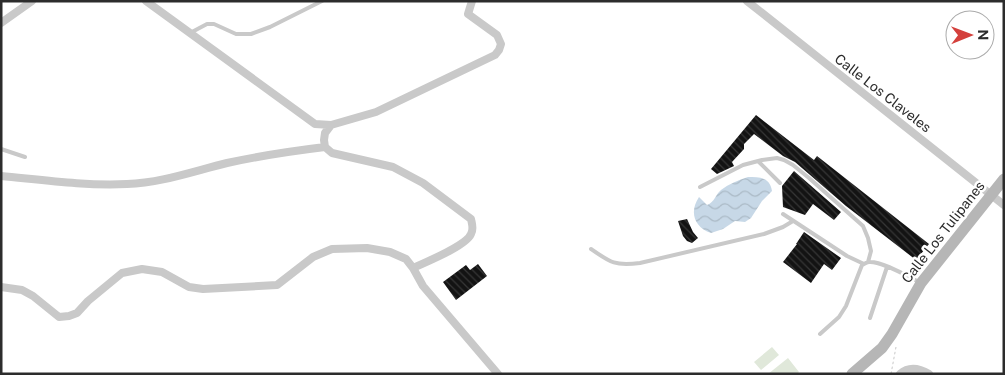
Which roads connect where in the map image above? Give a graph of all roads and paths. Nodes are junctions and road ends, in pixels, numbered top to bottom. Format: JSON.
{"nodes":[{"id":1,"x":32,"y":1,"type":"edge"},
{"id":2,"x":146,"y":1,"type":"edge"},
{"id":3,"x":322,"y":1,"type":"edge"},
{"id":4,"x":472,"y":1,"type":"edge"},
{"id":5,"x":747,"y":1,"type":"edge"},
{"id":6,"x":1,"y":23,"type":"edge"},
{"id":7,"x":190,"y":33,"type":"junction"},
{"id":8,"x":331,"y":125,"type":"junction"},
{"id":9,"x":325,"y":147,"type":"junction"},
{"id":10,"x":1,"y":148,"type":"edge"},
{"id":11,"x":25,"y":157,"type":"dead end"},
{"id":12,"x":758,"y":161,"type":"junction"},
{"id":13,"x":1,"y":176,"type":"edge"},
{"id":14,"x":1004,"y":179,"type":"edge"},
{"id":15,"x":780,"y":183,"type":"dead end"},
{"id":16,"x":700,"y":187,"type":"dead end"},
{"id":17,"x":991,"y":195,"type":"junction"},
{"id":18,"x":1004,"y":205,"type":"edge"},
{"id":19,"x":783,"y":214,"type":"dead end"},
{"id":20,"x":794,"y":221,"type":"junction"},
{"id":21,"x":591,"y":249,"type":"dead end"},
{"id":22,"x":866,"y":263,"type":"junction"},
{"id":23,"x":887,"y":267,"type":"junction"},
{"id":24,"x":413,"y":268,"type":"junction"},
{"id":25,"x":921,"y":283,"type":"junction"},
{"id":26,"x":1,"y":286,"type":"edge"},
{"id":27,"x":870,"y":318,"type":"dead end"},
{"id":28,"x":820,"y":334,"type":"dead end"},
{"id":29,"x":892,"y":334,"type":"junction"},
{"id":30,"x":916,"y":369,"type":"junction"},
{"id":31,"x":498,"y":374,"type":"edge"},
{"id":32,"x":852,"y":374,"type":"edge"},
{"id":33,"x":891,"y":374,"type":"edge"},
{"id":34,"x":900,"y":374,"type":"edge"},
{"id":35,"x":908,"y":374,"type":"edge"},
{"id":36,"x":929,"y":374,"type":"edge"}],
"edges":[{"from":1,"to":6,"type":"street"},
{"from":2,"to":7,"type":"street"},
{"from":3,"to":7,"type":"lane"},
{"from":4,"to":8,"type":"street"},
{"from":5,"to":17,"type":"street","name":"Calle Los Claveles"},
{"from":7,"to":8,"type":"street"},
{"from":8,"to":9,"type":"street"},
{"from":9,"to":13,"type":"street"},
{"from":9,"to":24,"type":"street"},
{"from":10,"to":11,"type":"lane"},
{"from":12,"to":15,"type":"lane"},
{"from":12,"to":16,"type":"lane"},
{"from":12,"to":22,"type":"lane"},
{"from":14,"to":17,"type":"street","name":"Calle Los Tulipanes"},
{"from":17,"to":18,"type":"street","name":"Calle Los Claveles"},
{"from":17,"to":25,"type":"street","name":"Calle Los Tulipanes"},
{"from":19,"to":20,"type":"lane"},
{"from":20,"to":21,"type":"lane"},
{"from":20,"to":22,"type":"lane"},
{"from":22,"to":23,"type":"lane"},
{"from":22,"to":28,"type":"lane"},
{"from":23,"to":25,"type":"lane"},
{"from":23,"to":27,"type":"lane"},
{"from":24,"to":26,"type":"street"},
{"from":24,"to":31,"type":"street"},
{"from":25,"to":29,"type":"street","name":"Calle Los Tulipanes"},
{"from":29,"to":32,"type":"street","name":"Calle Los Tulipanes"},
{"from":29,"to":33,"type":"path"},
{"from":30,"to":34,"type":"street"},
{"from":30,"to":35,"type":"street"},
{"from":30,"to":36,"type":"street"}]}
